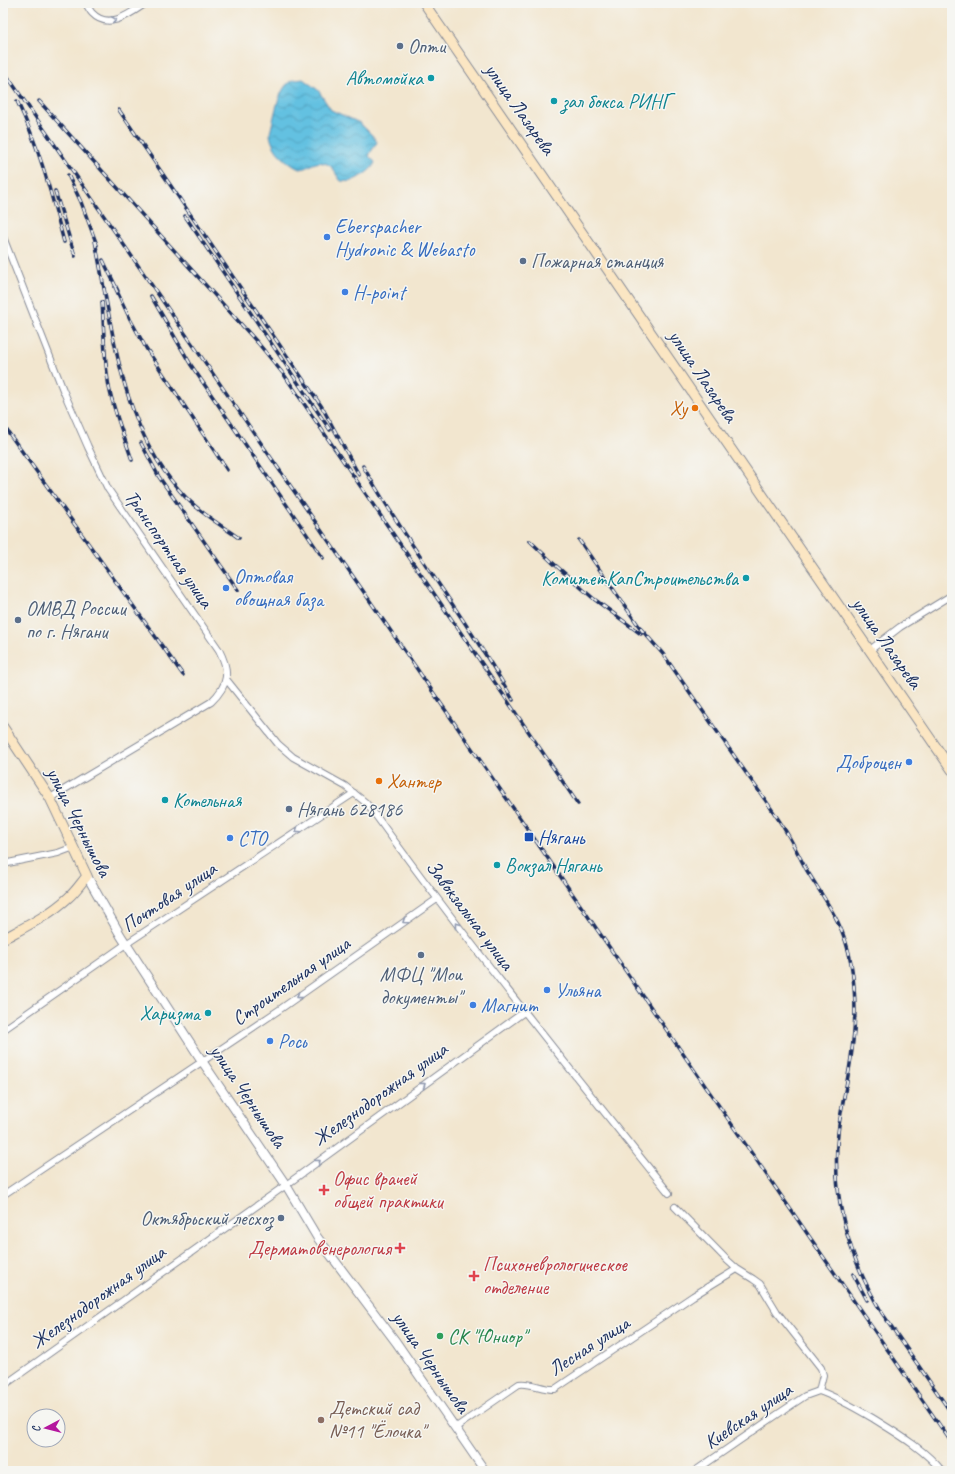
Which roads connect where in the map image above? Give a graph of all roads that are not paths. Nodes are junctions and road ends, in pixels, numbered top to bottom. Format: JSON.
{"nodes":[{"id":1,"x":85,"y":3,"type":"edge"},
{"id":2,"x":146,"y":3,"type":"edge"},
{"id":3,"x":424,"y":3,"type":"edge"},
{"id":4,"x":3,"y":237,"type":"edge"},
{"id":5,"x":952,"y":595,"type":"edge"},
{"id":6,"x":870,"y":650,"type":"junction"},
{"id":7,"x":226,"y":679,"type":"junction"},
{"id":8,"x":3,"y":727,"type":"edge"},
{"id":9,"x":952,"y":770,"type":"edge"},
{"id":10,"x":354,"y":793,"type":"junction"},
{"id":11,"x":50,"y":798,"type":"junction"},
{"id":12,"x":74,"y":848,"type":"junction"},
{"id":13,"x":3,"y":864,"type":"edge"},
{"id":14,"x":87,"y":876,"type":"junction"},
{"id":15,"x":437,"y":899,"type":"junction"},
{"id":16,"x":3,"y":939,"type":"edge"},
{"id":17,"x":126,"y":944,"type":"junction"},
{"id":18,"x":524,"y":1012,"type":"junction"},
{"id":19,"x":3,"y":1030,"type":"edge"},
{"id":20,"x":202,"y":1061,"type":"junction"},
{"id":21,"x":286,"y":1184,"type":"junction"},
{"id":22,"x":669,"y":1193,"type":"dead end"},
{"id":23,"x":3,"y":1195,"type":"edge"},
{"id":24,"x":675,"y":1207,"type":"dead end"},
{"id":25,"x":737,"y":1269,"type":"junction"},
{"id":26,"x":3,"y":1386,"type":"edge"},
{"id":27,"x":820,"y":1391,"type":"junction"},
{"id":28,"x":455,"y":1428,"type":"junction"},
{"id":29,"x":485,"y":1471,"type":"edge"},
{"id":30,"x":695,"y":1471,"type":"edge"},
{"id":31,"x":942,"y":1471,"type":"edge"}],
"edges":[{"from":1,"to":2,"type":"street","one_way":true},
{"from":3,"to":6,"type":"main road","name":"улица Лазарева"},
{"from":4,"to":7,"type":"street","name":"Транспортная улица"},
{"from":5,"to":6,"type":"street"},
{"from":6,"to":9,"type":"main road","name":"улица Лазарева"},
{"from":7,"to":10,"type":"street","name":"Завокзальная улица"},
{"from":7,"to":11,"type":"street"},
{"from":8,"to":11,"type":"main road","name":"улица Чернышова"},
{"from":10,"to":15,"type":"street","name":"Завокзальная улица"},
{"from":10,"to":17,"type":"street","name":"Почтовая улица","one_way":true},
{"from":11,"to":12,"type":"main road","name":"улица Чернышова"},
{"from":12,"to":13,"type":"street"},
{"from":12,"to":14,"type":"main road","name":"улица Чернышова"},
{"from":14,"to":16,"type":"main road"},
{"from":14,"to":17,"type":"street","name":"улица Чернышова"},
{"from":18,"to":15,"type":"street","name":"Завокзальная улица","one_way":true},
{"from":15,"to":20,"type":"street","name":"Строительная улица","one_way":true},
{"from":17,"to":19,"type":"street","name":"Почтовая улица"},
{"from":17,"to":20,"type":"street","name":"улица Чернышова"},
{"from":21,"to":18,"type":"street","name":"Железнодорожная улица","one_way":true},
{"from":18,"to":22,"type":"street","name":"Завокзальная улица"},
{"from":20,"to":21,"type":"street","name":"улица Чернышова"},
{"from":20,"to":23,"type":"street","name":"Строительная улица"},
{"from":21,"to":26,"type":"street","name":"Железнодорожная улица"},
{"from":21,"to":28,"type":"street","name":"улица Чернышова"},
{"from":24,"to":25,"type":"street"},
{"from":25,"to":27,"type":"street"},
{"from":25,"to":28,"type":"street","name":"Лесная улица"},
{"from":27,"to":30,"type":"street","name":"Киевская улица"},
{"from":27,"to":31,"type":"street"},
{"from":28,"to":29,"type":"street","name":"улица Чернышова"}]}
